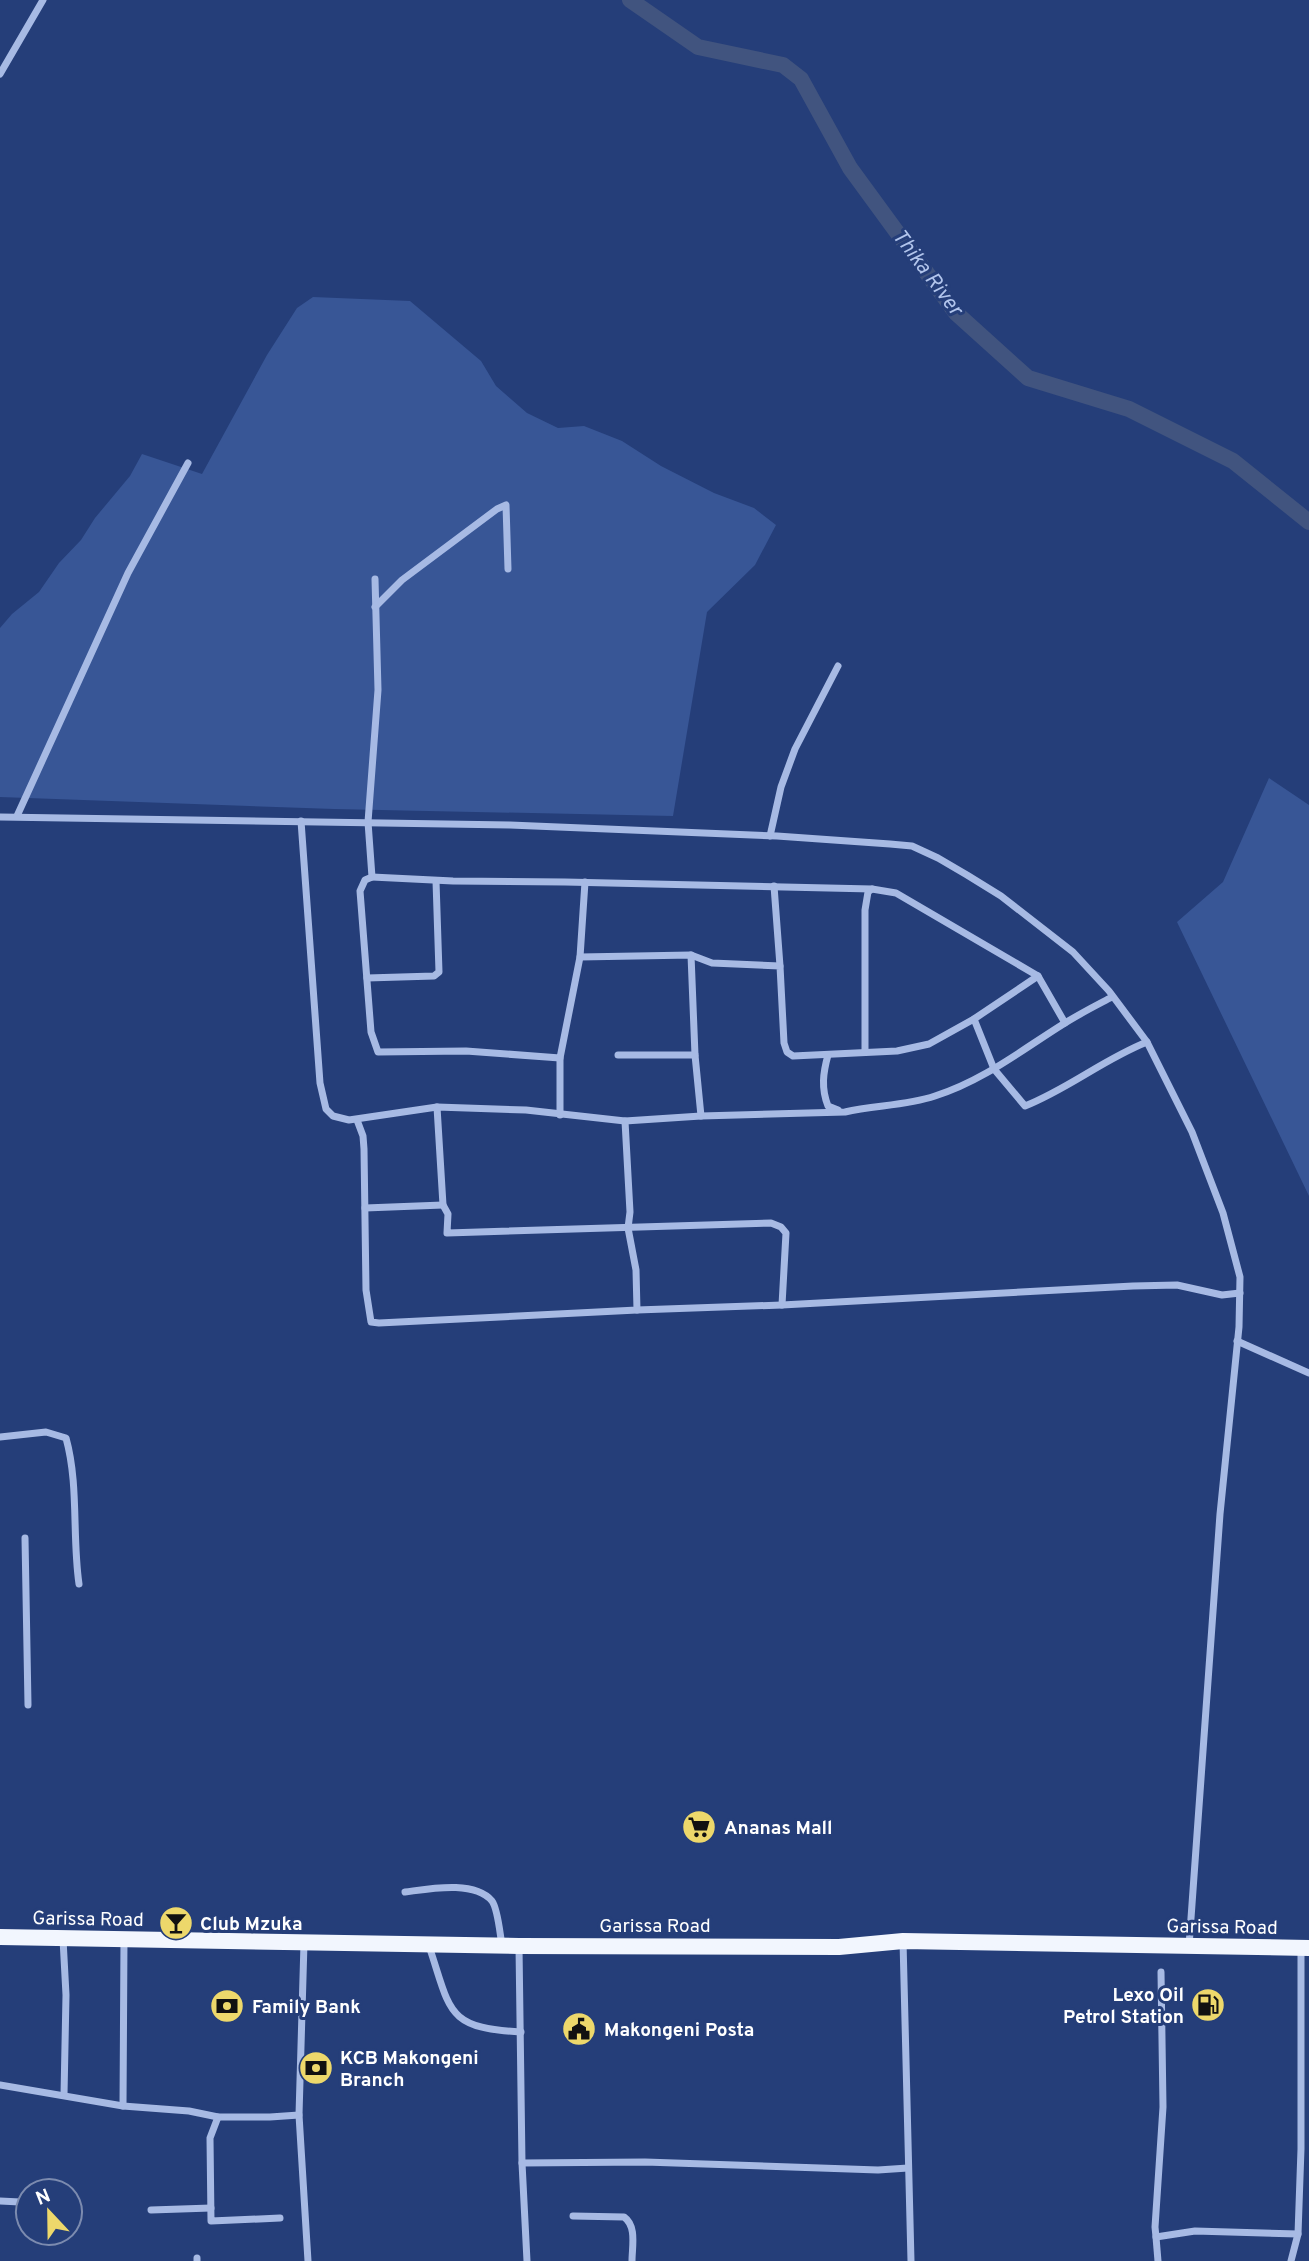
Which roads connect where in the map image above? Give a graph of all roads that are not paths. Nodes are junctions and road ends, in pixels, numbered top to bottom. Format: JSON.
{"nodes":[{"id":1,"x":43,"y":0,"type":"edge"},
{"id":2,"x":0,"y":74,"type":"edge"},
{"id":3,"x":188,"y":463,"type":"dead end"},
{"id":4,"x":508,"y":569,"type":"dead end"},
{"id":5,"x":374,"y":579,"type":"dead end"},
{"id":6,"x":375,"y":607,"type":"junction"},
{"id":7,"x":838,"y":666,"type":"dead end"},
{"id":8,"x":17,"y":816,"type":"junction"},
{"id":9,"x":0,"y":817,"type":"edge"},
{"id":10,"x":301,"y":821,"type":"junction"},
{"id":11,"x":368,"y":822,"type":"junction"},
{"id":12,"x":769,"y":836,"type":"junction"},
{"id":13,"x":372,"y":877,"type":"junction"},
{"id":14,"x":436,"y":881,"type":"junction"},
{"id":15,"x":585,"y":882,"type":"junction"},
{"id":16,"x":774,"y":886,"type":"junction"},
{"id":17,"x":872,"y":890,"type":"junction"},
{"id":18,"x":691,"y":955,"type":"junction"},
{"id":19,"x":580,"y":957,"type":"junction"},
{"id":20,"x":780,"y":966,"type":"junction"},
{"id":21,"x":1038,"y":976,"type":"junction"},
{"id":22,"x":367,"y":978,"type":"junction"},
{"id":23,"x":1112,"y":997,"type":"junction"},
{"id":24,"x":974,"y":1019,"type":"junction"},
{"id":25,"x":1065,"y":1023,"type":"junction"},
{"id":26,"x":1147,"y":1042,"type":"junction"},
{"id":27,"x":865,"y":1051,"type":"junction"},
{"id":28,"x":618,"y":1055,"type":"dead end"},
{"id":29,"x":695,"y":1055,"type":"junction"},
{"id":30,"x":828,"y":1055,"type":"junction"},
{"id":31,"x":560,"y":1058,"type":"junction"},
{"id":32,"x":994,"y":1069,"type":"junction"},
{"id":33,"x":437,"y":1107,"type":"junction"},
{"id":34,"x":845,"y":1112,"type":"junction"},
{"id":35,"x":560,"y":1115,"type":"junction"},
{"id":36,"x":701,"y":1116,"type":"junction"},
{"id":37,"x":357,"y":1120,"type":"junction"},
{"id":38,"x":625,"y":1121,"type":"junction"},
{"id":39,"x":443,"y":1205,"type":"junction"},
{"id":40,"x":365,"y":1208,"type":"junction"},
{"id":41,"x":628,"y":1228,"type":"junction"},
{"id":42,"x":1240,"y":1293,"type":"junction"},
{"id":43,"x":782,"y":1305,"type":"junction"},
{"id":44,"x":636,"y":1310,"type":"junction"},
{"id":45,"x":1237,"y":1341,"type":"junction"},
{"id":46,"x":1309,"y":1373,"type":"edge"},
{"id":47,"x":0,"y":1437,"type":"edge"},
{"id":48,"x":24,"y":1538,"type":"dead end"},
{"id":49,"x":79,"y":1584,"type":"dead end"},
{"id":50,"x":28,"y":1705,"type":"dead end"},
{"id":51,"x":405,"y":1892,"type":"dead end"},
{"id":52,"x":0,"y":1937,"type":"edge"},
{"id":53,"x":63,"y":1939,"type":"junction"},
{"id":54,"x":124,"y":1940,"type":"junction"},
{"id":55,"x":903,"y":1941,"type":"junction"},
{"id":56,"x":304,"y":1943,"type":"junction"},
{"id":57,"x":429,"y":1944,"type":"junction"},
{"id":58,"x":511,"y":1946,"type":"junction"},
{"id":59,"x":1189,"y":1946,"type":"junction"},
{"id":60,"x":1305,"y":1948,"type":"edge"},
{"id":61,"x":1161,"y":1972,"type":"dead end"},
{"id":62,"x":521,"y":2032,"type":"junction"},
{"id":63,"x":0,"y":2085,"type":"edge"},
{"id":64,"x":64,"y":2095,"type":"junction"},
{"id":65,"x":123,"y":2106,"type":"junction"},
{"id":66,"x":299,"y":2115,"type":"junction"},
{"id":67,"x":218,"y":2117,"type":"junction"},
{"id":68,"x":522,"y":2163,"type":"junction"},
{"id":69,"x":908,"y":2168,"type":"junction"},
{"id":70,"x":211,"y":2208,"type":"junction"},
{"id":71,"x":150,"y":2210,"type":"dead end"},
{"id":72,"x":573,"y":2216,"type":"dead end"},
{"id":73,"x":280,"y":2218,"type":"dead end"},
{"id":74,"x":1298,"y":2234,"type":"junction"},
{"id":75,"x":1156,"y":2237,"type":"junction"},
{"id":76,"x":308,"y":2261,"type":"edge"},
{"id":77,"x":527,"y":2261,"type":"edge"},
{"id":78,"x":632,"y":2261,"type":"edge"},
{"id":79,"x":911,"y":2261,"type":"edge"},
{"id":80,"x":1158,"y":2261,"type":"edge"},
{"id":81,"x":1291,"y":2261,"type":"edge"}],
"edges":[{"from":1,"to":2,"type":"street"},
{"from":3,"to":8,"type":"street"},
{"from":4,"to":6,"type":"street"},
{"from":5,"to":6,"type":"street"},
{"from":6,"to":11,"type":"street"},
{"from":7,"to":12,"type":"street"},
{"from":8,"to":9,"type":"street"},
{"from":8,"to":10,"type":"street"},
{"from":10,"to":11,"type":"street"},
{"from":10,"to":37,"type":"street"},
{"from":11,"to":12,"type":"street"},
{"from":11,"to":13,"type":"street"},
{"from":12,"to":23,"type":"street"},
{"from":13,"to":14,"type":"street"},
{"from":13,"to":22,"type":"street"},
{"from":14,"to":15,"type":"street"},
{"from":14,"to":22,"type":"street"},
{"from":15,"to":16,"type":"street"},
{"from":15,"to":19,"type":"street"},
{"from":16,"to":17,"type":"street"},
{"from":16,"to":20,"type":"street"},
{"from":17,"to":21,"type":"street"},
{"from":17,"to":27,"type":"street"},
{"from":18,"to":19,"type":"street"},
{"from":18,"to":20,"type":"street"},
{"from":18,"to":29,"type":"street"},
{"from":19,"to":31,"type":"street"},
{"from":20,"to":30,"type":"street"},
{"from":21,"to":24,"type":"street"},
{"from":21,"to":25,"type":"street"},
{"from":22,"to":31,"type":"street"},
{"from":23,"to":25,"type":"street"},
{"from":23,"to":26,"type":"street"},
{"from":24,"to":27,"type":"street"},
{"from":24,"to":32,"type":"street"},
{"from":25,"to":32,"type":"street"},
{"from":26,"to":32,"type":"street"},
{"from":26,"to":42,"type":"street"},
{"from":27,"to":30,"type":"street"},
{"from":28,"to":29,"type":"street"},
{"from":29,"to":36,"type":"street"},
{"from":30,"to":34,"type":"street"},
{"from":31,"to":35,"type":"street"},
{"from":32,"to":34,"type":"street"},
{"from":33,"to":35,"type":"street"},
{"from":33,"to":37,"type":"street"},
{"from":33,"to":39,"type":"street"},
{"from":34,"to":36,"type":"street"},
{"from":35,"to":38,"type":"street"},
{"from":36,"to":38,"type":"street"},
{"from":37,"to":40,"type":"street"},
{"from":38,"to":41,"type":"street"},
{"from":39,"to":40,"type":"street"},
{"from":39,"to":41,"type":"street"},
{"from":40,"to":44,"type":"street"},
{"from":41,"to":43,"type":"street"},
{"from":41,"to":44,"type":"street"},
{"from":42,"to":43,"type":"street"},
{"from":42,"to":45,"type":"street"},
{"from":43,"to":44,"type":"street"},
{"from":45,"to":46,"type":"street"},
{"from":45,"to":59,"type":"street"},
{"from":47,"to":49,"type":"street"},
{"from":48,"to":50,"type":"street"},
{"from":51,"to":58,"type":"street"},
{"from":52,"to":53,"type":"highway","name":"Garissa Road"},
{"from":53,"to":54,"type":"highway","name":"Garissa Road"},
{"from":53,"to":64,"type":"street"},
{"from":54,"to":56,"type":"highway","name":"Garissa Road"},
{"from":54,"to":65,"type":"street"},
{"from":55,"to":58,"type":"highway","name":"Garissa Road"},
{"from":55,"to":59,"type":"highway","name":"Garissa Road"},
{"from":55,"to":69,"type":"street"},
{"from":56,"to":57,"type":"highway","name":"Garissa Road"},
{"from":56,"to":66,"type":"street"},
{"from":57,"to":58,"type":"highway","name":"Garissa Road"},
{"from":57,"to":62,"type":"street"},
{"from":58,"to":62,"type":"street"},
{"from":59,"to":60,"type":"highway","name":"Garissa Road"},
{"from":60,"to":74,"type":"street"},
{"from":61,"to":75,"type":"street"},
{"from":62,"to":68,"type":"street"},
{"from":63,"to":64,"type":"street"},
{"from":64,"to":65,"type":"street"},
{"from":65,"to":67,"type":"street"},
{"from":66,"to":67,"type":"street"},
{"from":66,"to":76,"type":"street"},
{"from":67,"to":70,"type":"street"},
{"from":68,"to":69,"type":"street"},
{"from":68,"to":77,"type":"street"},
{"from":69,"to":79,"type":"street"},
{"from":70,"to":71,"type":"street"},
{"from":70,"to":73,"type":"street"},
{"from":72,"to":78,"type":"street"},
{"from":74,"to":75,"type":"street"},
{"from":74,"to":81,"type":"street"},
{"from":75,"to":80,"type":"street"}]}
